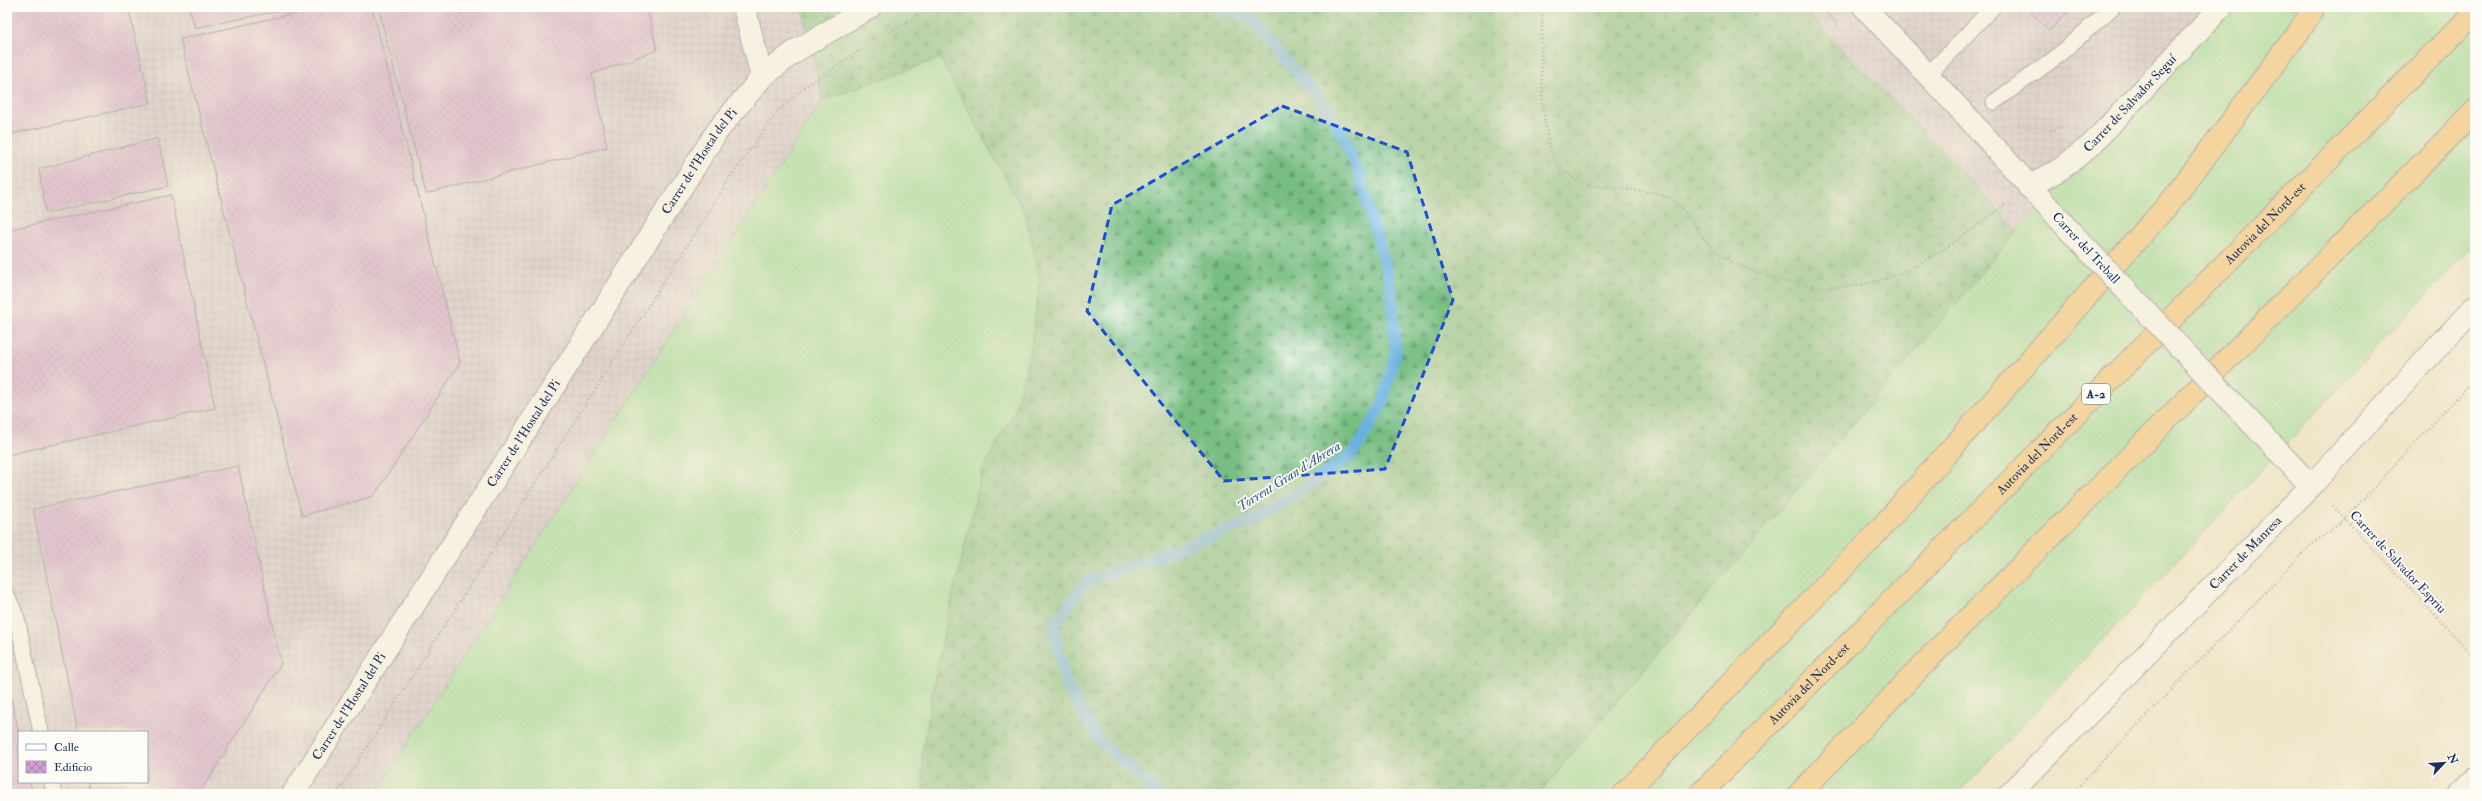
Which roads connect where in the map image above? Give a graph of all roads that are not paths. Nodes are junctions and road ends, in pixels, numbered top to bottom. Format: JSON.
{"nodes":[{"id":1,"x":744,"y":7,"type":"edge"},
{"id":2,"x":870,"y":7,"type":"edge"},
{"id":3,"x":1993,"y":7,"type":"edge"},
{"id":4,"x":2113,"y":7,"type":"edge"},
{"id":5,"x":2221,"y":7,"type":"edge"},
{"id":6,"x":2314,"y":7,"type":"edge"},
{"id":7,"x":1869,"y":9,"type":"edge"},
{"id":8,"x":2475,"y":12,"type":"edge"},
{"id":9,"x":1928,"y":75,"type":"junction"},
{"id":10,"x":762,"y":77,"type":"junction"},
{"id":11,"x":1994,"y":102,"type":"road end"},
{"id":12,"x":2475,"y":111,"type":"edge"},
{"id":13,"x":2029,"y":187,"type":"junction"},
{"id":14,"x":2475,"y":306,"type":"edge"},
{"id":15,"x":2311,"y":486,"type":"junction"},
{"id":16,"x":7,"y":595,"type":"edge"},
{"id":17,"x":41,"y":731,"type":"edge"},
{"id":18,"x":2475,"y":779,"type":"edge"},
{"id":19,"x":52,"y":783,"type":"edge"},
{"id":20,"x":54,"y":794,"type":"edge"},
{"id":21,"x":292,"y":794,"type":"edge"},
{"id":22,"x":1624,"y":794,"type":"edge"},
{"id":23,"x":1700,"y":794,"type":"edge"},
{"id":24,"x":1800,"y":794,"type":"edge"},
{"id":25,"x":2010,"y":794,"type":"edge"},
{"id":26,"x":2459,"y":794,"type":"edge"}],
"edges":[{"from":1,"to":10,"type":"street"},
{"from":2,"to":10,"type":"street"},
{"from":3,"to":9,"type":"lane"},
{"from":4,"to":11,"type":"lane"},
{"from":5,"to":13,"type":"street","name":"Carrer de Salvador Seguí"},
{"from":6,"to":22,"type":"highway"},
{"from":7,"to":9,"type":"street","name":"Carrer del Treball"},
{"from":8,"to":23,"type":"highway","name":"Autovia del Nord-est","number":"A-2"},
{"from":9,"to":13,"type":"street","name":"Carrer del Treball"},
{"from":10,"to":21,"type":"street","name":"Carrer de l'Hostal del Pi"},
{"from":12,"to":24,"type":"highway"},
{"from":13,"to":15,"type":"street","name":"Carrer del Treball","bridge":true},
{"from":14,"to":15,"type":"street","name":"Carrer de Manresa"},
{"from":15,"to":25,"type":"street","name":"Carrer de Manresa"},
{"from":16,"to":17,"type":"lane"},
{"from":18,"to":26,"type":"street"},
{"from":19,"to":20,"type":"lane"}]}
